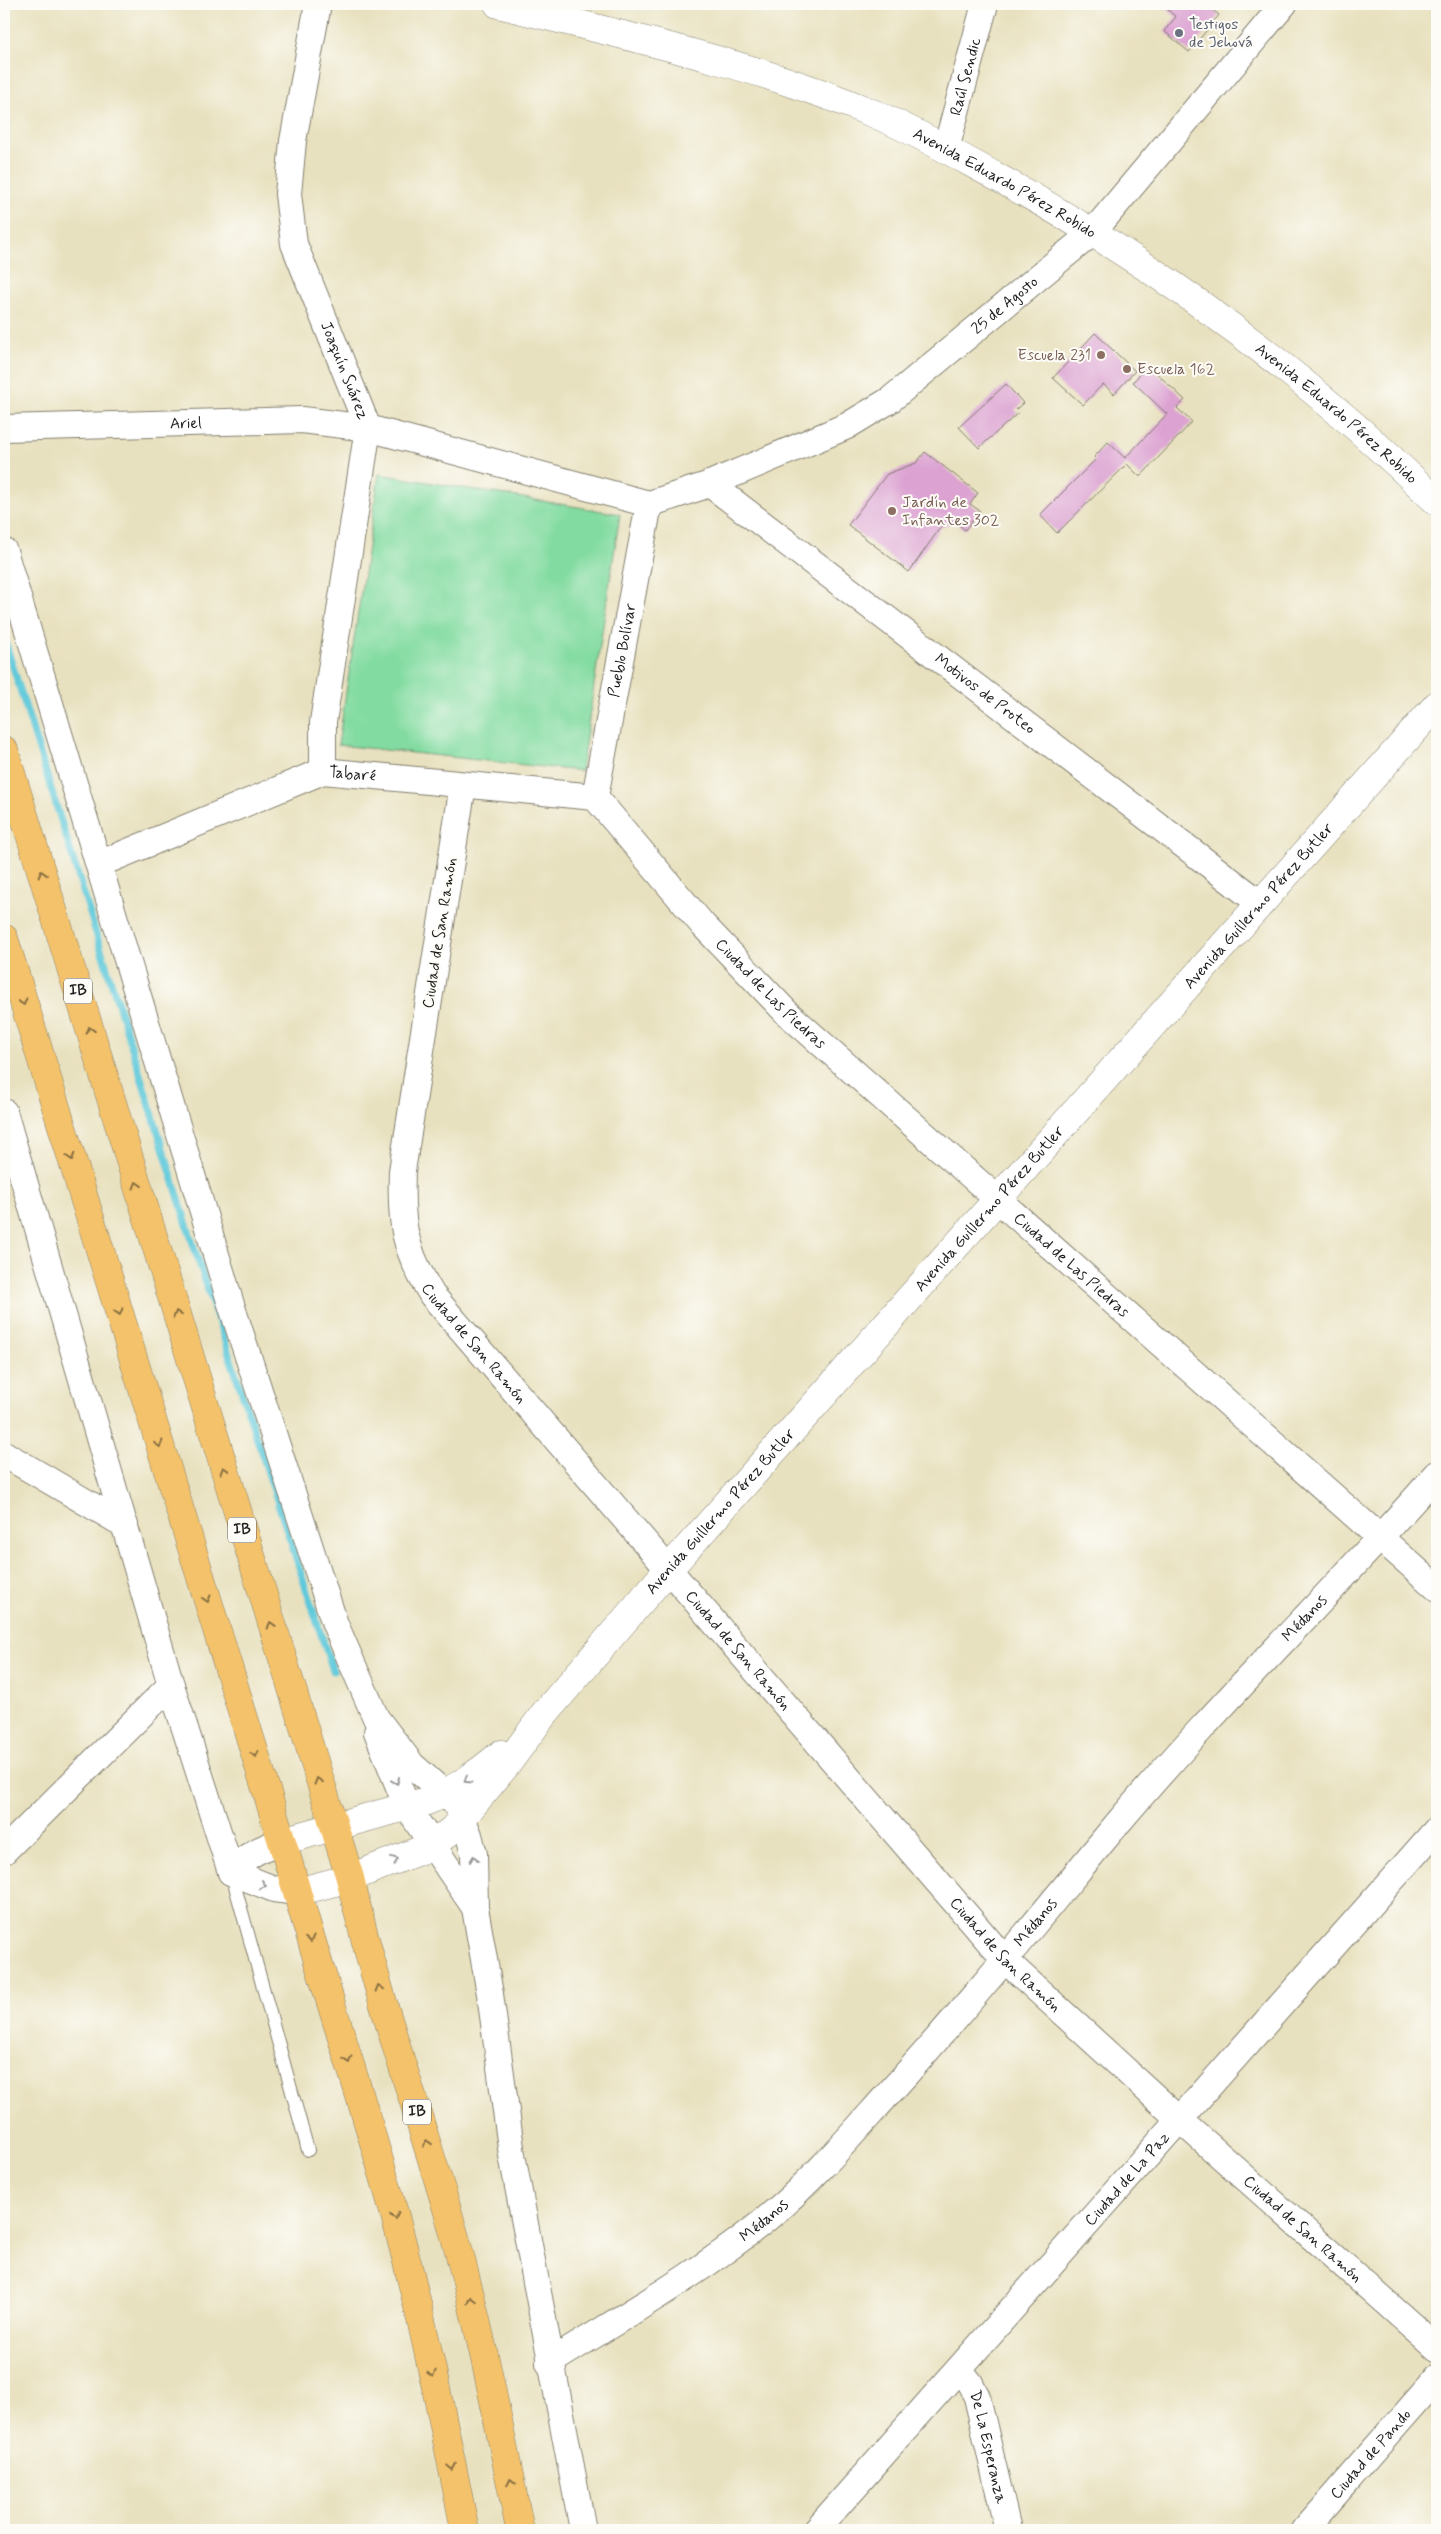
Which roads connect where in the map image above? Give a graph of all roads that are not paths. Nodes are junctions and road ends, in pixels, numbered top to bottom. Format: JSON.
{"nodes":[{"id":1,"x":318,"y":4,"type":"edge"},
{"id":2,"x":498,"y":4,"type":"edge"},
{"id":3,"x":985,"y":4,"type":"edge"},
{"id":4,"x":1284,"y":4,"type":"edge"},
{"id":5,"x":946,"y":149,"type":"junction"},
{"id":6,"x":1093,"y":232,"type":"junction"},
{"id":7,"x":4,"y":428,"type":"edge"},
{"id":8,"x":368,"y":428,"type":"junction"},
{"id":9,"x":710,"y":484,"type":"junction"},
{"id":10,"x":1437,"y":502,"type":"edge"},
{"id":11,"x":649,"y":504,"type":"junction"},
{"id":12,"x":4,"y":551,"type":"edge"},
{"id":13,"x":1437,"y":705,"type":"edge"},
{"id":14,"x":4,"y":750,"type":"edge"},
{"id":15,"x":323,"y":771,"type":"junction"},
{"id":16,"x":464,"y":785,"type":"junction"},
{"id":17,"x":595,"y":797,"type":"junction"},
{"id":18,"x":98,"y":864,"type":"junction"},
{"id":19,"x":1260,"y":904,"type":"junction"},
{"id":20,"x":4,"y":938,"type":"edge"},
{"id":21,"x":4,"y":1112,"type":"edge"},
{"id":22,"x":1000,"y":1199,"type":"junction"},
{"id":23,"x":4,"y":1454,"type":"edge"},
{"id":24,"x":1437,"y":1474,"type":"edge"},
{"id":25,"x":125,"y":1525,"type":"junction"},
{"id":26,"x":1382,"y":1537,"type":"junction"},
{"id":27,"x":667,"y":1570,"type":"junction"},
{"id":28,"x":1437,"y":1588,"type":"edge"},
{"id":29,"x":170,"y":1685,"type":"junction"},
{"id":30,"x":544,"y":1714,"type":"junction"},
{"id":31,"x":376,"y":1718,"type":"junction"},
{"id":32,"x":443,"y":1794,"type":"junction"},
{"id":33,"x":407,"y":1808,"type":"junction"},
{"id":34,"x":463,"y":1818,"type":"junction"},
{"id":35,"x":334,"y":1827,"type":"junction"},
{"id":36,"x":1437,"y":1829,"type":"edge"},
{"id":37,"x":282,"y":1841,"type":"junction"},
{"id":38,"x":431,"y":1846,"type":"junction"},
{"id":39,"x":4,"y":1852,"type":"edge"},
{"id":40,"x":231,"y":1872,"type":"junction"},
{"id":41,"x":350,"y":1878,"type":"junction"},
{"id":42,"x":297,"y":1892,"type":"junction"},
{"id":43,"x":475,"y":1908,"type":"junction"},
{"id":44,"x":1006,"y":1961,"type":"junction"},
{"id":45,"x":1179,"y":2119,"type":"junction"},
{"id":46,"x":308,"y":2150,"type":"dead end"},
{"id":47,"x":1437,"y":2348,"type":"edge"},
{"id":48,"x":550,"y":2363,"type":"junction"},
{"id":49,"x":958,"y":2369,"type":"junction"},
{"id":50,"x":1437,"y":2378,"type":"edge"},
{"id":51,"x":465,"y":2530,"type":"edge"},
{"id":52,"x":520,"y":2530,"type":"edge"},
{"id":53,"x":583,"y":2530,"type":"edge"},
{"id":54,"x":816,"y":2530,"type":"edge"},
{"id":55,"x":1008,"y":2530,"type":"edge"},
{"id":56,"x":1304,"y":2530,"type":"edge"}],
"edges":[{"from":1,"to":8,"type":"street","name":"Joaquín Suárez"},
{"from":2,"to":5,"type":"street","name":"Avenida Eduardo Pérez Robido"},
{"from":3,"to":5,"type":"street","name":"Raúl Sendic"},
{"from":4,"to":6,"type":"street","name":"25 de Agosto"},
{"from":5,"to":6,"type":"street","name":"Avenida Eduardo Pérez Robido"},
{"from":6,"to":9,"type":"street","name":"25 de Agosto"},
{"from":6,"to":10,"type":"street","name":"Avenida Eduardo Pérez Robido"},
{"from":7,"to":8,"type":"street","name":"Ariel"},
{"from":8,"to":11,"type":"street","name":"Ariel"},
{"from":8,"to":15,"type":"street","name":"Joaquín Suárez"},
{"from":9,"to":11,"type":"street","name":"25 de Agosto"},
{"from":9,"to":19,"type":"street","name":"Motivos de Proteo"},
{"from":11,"to":17,"type":"street","name":"Pueblo Bolívar"},
{"from":12,"to":18,"type":"street"},
{"from":13,"to":19,"type":"street","name":"Avenida Guillermo Pérez Butler"},
{"from":35,"to":14,"type":"highway","number":"IB","one_way":true},
{"from":15,"to":16,"type":"street","name":"Tabaré"},
{"from":15,"to":18,"type":"street","name":"Tabaré"},
{"from":16,"to":17,"type":"street","name":"Tabaré"},
{"from":16,"to":27,"type":"street","name":"Ciudad de San Ramón"},
{"from":17,"to":22,"type":"street","name":"Ciudad de Las Piedras"},
{"from":18,"to":31,"type":"street"},
{"from":19,"to":22,"type":"street","name":"Avenida Guillermo Pérez Butler"},
{"from":20,"to":37,"type":"highway","one_way":true},
{"from":21,"to":25,"type":"street"},
{"from":22,"to":26,"type":"street","name":"Ciudad de Las Piedras"},
{"from":22,"to":27,"type":"street","name":"Avenida Guillermo Pérez Butler"},
{"from":23,"to":25,"type":"street"},
{"from":24,"to":26,"type":"street","name":"Médanos"},
{"from":25,"to":29,"type":"street"},
{"from":26,"to":28,"type":"street","name":"Ciudad de Las Piedras"},
{"from":26,"to":44,"type":"street","name":"Médanos"},
{"from":27,"to":30,"type":"street","name":"Avenida Guillermo Pérez Butler"},
{"from":27,"to":44,"type":"street","name":"Ciudad de San Ramón"},
{"from":29,"to":39,"type":"street"},
{"from":29,"to":40,"type":"street"},
{"from":30,"to":32,"type":"street","one_way":true},
{"from":30,"to":34,"type":"street"},
{"from":31,"to":32,"type":"street"},
{"from":31,"to":33,"type":"street","one_way":true},
{"from":32,"to":33,"type":"street"},
{"from":32,"to":34,"type":"street"},
{"from":33,"to":35,"type":"street"},
{"from":33,"to":38,"type":"street"},
{"from":34,"to":38,"type":"street"},
{"from":43,"to":34,"type":"street","one_way":true},
{"from":35,"to":37,"type":"street"},
{"from":35,"to":41,"type":"highway","number":"IB"},
{"from":36,"to":45,"type":"street","name":"Ciudad de La Paz"},
{"from":37,"to":40,"type":"street"},
{"from":37,"to":42,"type":"highway"},
{"from":41,"to":38,"type":"street","one_way":true},
{"from":38,"to":43,"type":"street"},
{"from":40,"to":42,"type":"street","one_way":true},
{"from":40,"to":46,"type":"lane"},
{"from":41,"to":42,"type":"street"},
{"from":52,"to":41,"type":"highway","number":"IB","one_way":true},
{"from":42,"to":51,"type":"highway","one_way":true},
{"from":43,"to":48,"type":"street"},
{"from":44,"to":45,"type":"street","name":"Ciudad de San Ramón"},
{"from":44,"to":48,"type":"street","name":"Médanos"},
{"from":45,"to":47,"type":"street","name":"Ciudad de San Ramón"},
{"from":45,"to":49,"type":"street","name":"Ciudad de La Paz"},
{"from":48,"to":53,"type":"street"},
{"from":49,"to":54,"type":"street","name":"Ciudad de La Paz"},
{"from":49,"to":55,"type":"street","name":"De La Esperanza"},
{"from":50,"to":56,"type":"street","name":"Ciudad de Pando"}]}
